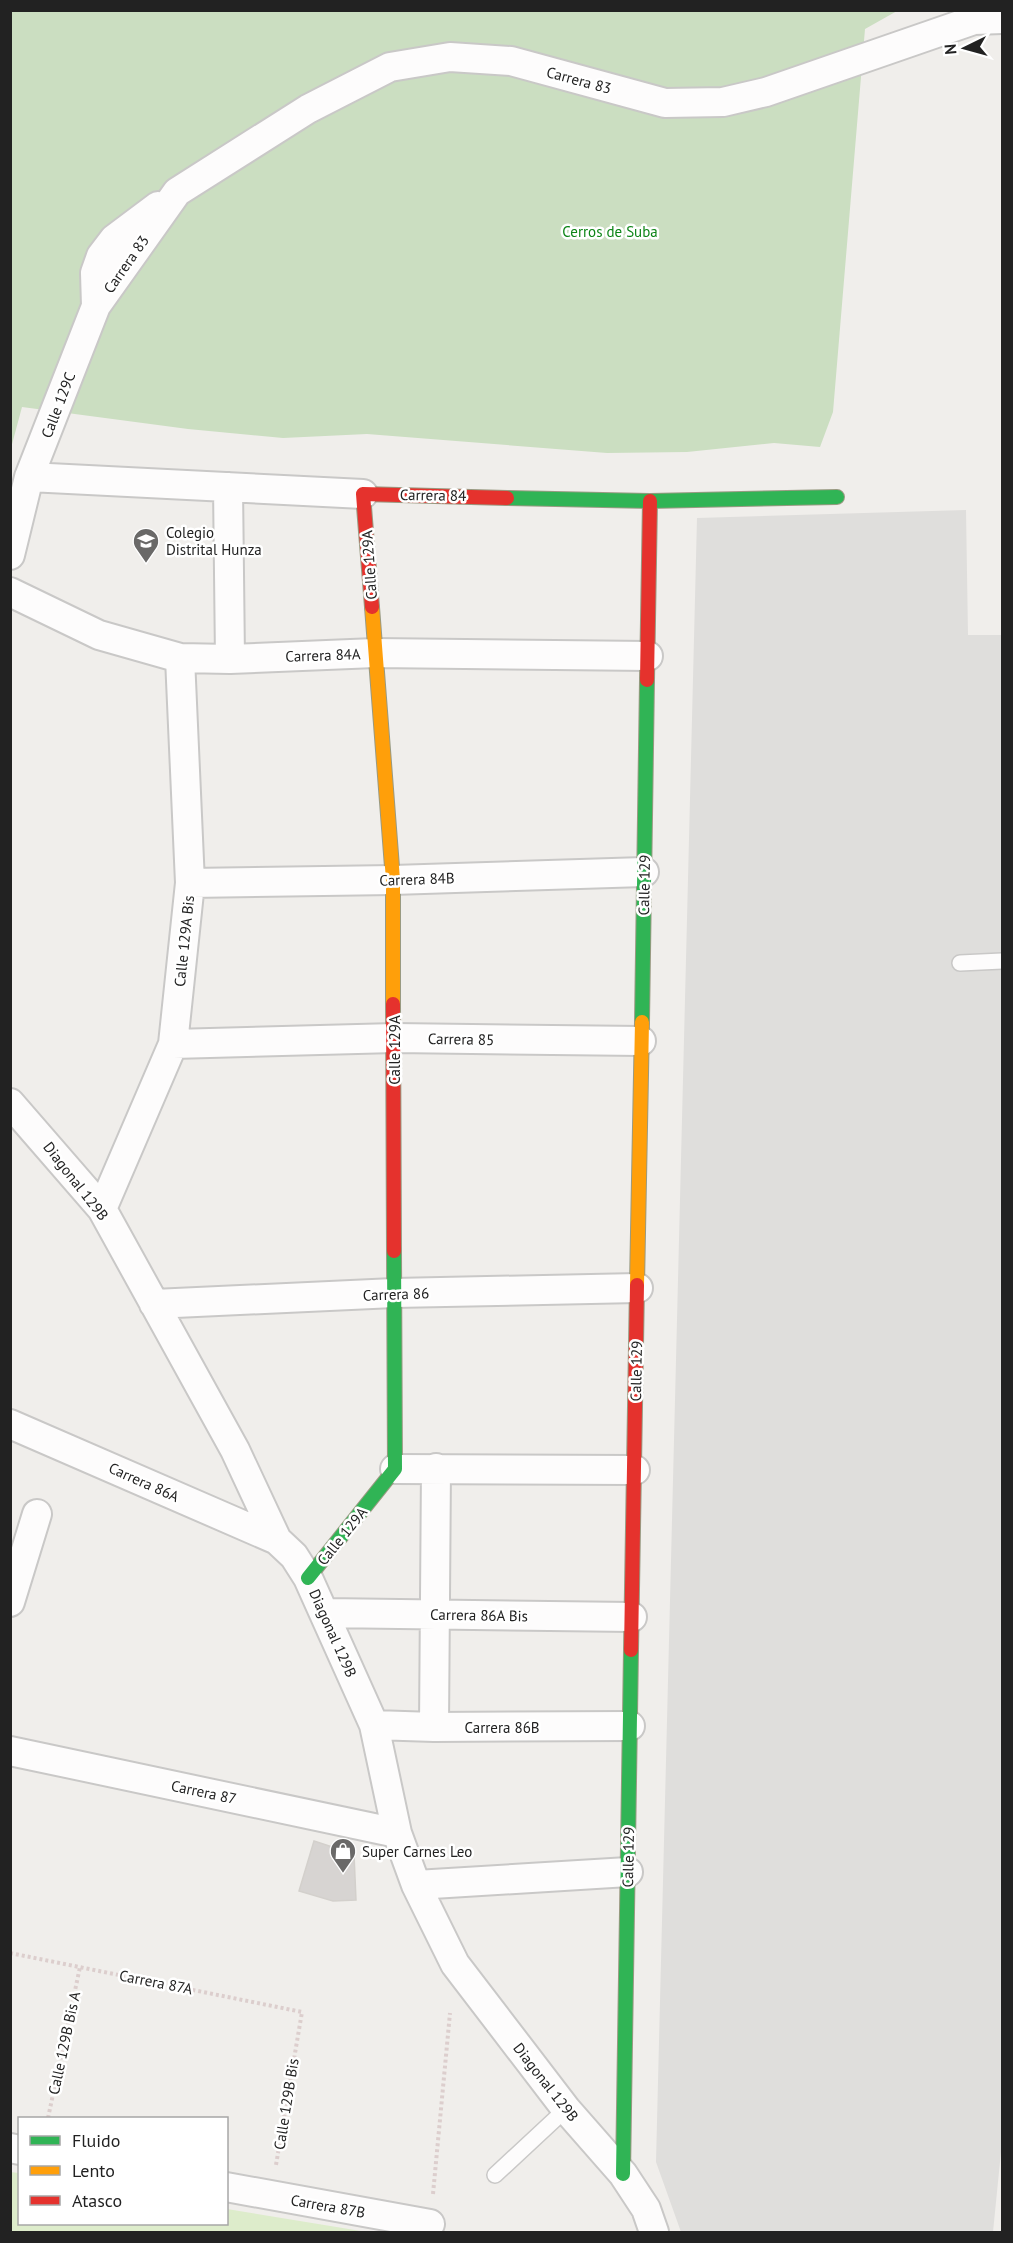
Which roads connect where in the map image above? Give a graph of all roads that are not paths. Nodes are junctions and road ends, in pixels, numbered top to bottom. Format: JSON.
{"nodes":[{"id":1,"x":1002,"y":19,"type":"edge"},
{"id":2,"x":177,"y":192,"type":"junction"},
{"id":3,"x":101,"y":256,"type":"joint"},
{"id":4,"x":96,"y":306,"type":"junction"},
{"id":5,"x":29,"y":477,"type":"junction"},
{"id":6,"x":228,"y":487,"type":"junction"},
{"id":7,"x":363,"y":494,"type":"junction"},
{"id":8,"x":837,"y":497,"type":"dead end"},
{"id":9,"x":650,"y":501,"type":"junction"},
{"id":10,"x":10,"y":555,"type":"edge"},
{"id":11,"x":10,"y":592,"type":"edge"},
{"id":12,"x":375,"y":653,"type":"junction"},
{"id":13,"x":648,"y":656,"type":"junction"},
{"id":14,"x":180,"y":658,"type":"junction"},
{"id":15,"x":231,"y":659,"type":"junction"},
{"id":16,"x":644,"y":872,"type":"junction"},
{"id":17,"x":393,"y":880,"type":"junction"},
{"id":18,"x":190,"y":883,"type":"junction"},
{"id":19,"x":1002,"y":961,"type":"edge"},
{"id":20,"x":960,"y":963,"type":"dead end"},
{"id":21,"x":394,"y":1038,"type":"junction"},
{"id":22,"x":641,"y":1041,"type":"junction"},
{"id":23,"x":173,"y":1044,"type":"junction"},
{"id":24,"x":10,"y":1103,"type":"edge"},
{"id":25,"x":102,"y":1209,"type":"junction"},
{"id":26,"x":638,"y":1288,"type":"junction"},
{"id":27,"x":394,"y":1293,"type":"junction"},
{"id":28,"x":154,"y":1304,"type":"junction"},
{"id":29,"x":10,"y":1424,"type":"edge"},
{"id":30,"x":436,"y":1468,"type":"junction"},
{"id":31,"x":394,"y":1469,"type":"junction"},
{"id":32,"x":635,"y":1470,"type":"junction"},
{"id":33,"x":37,"y":1514,"type":"dead end"},
{"id":34,"x":277,"y":1540,"type":"junction"},
{"id":35,"x":308,"y":1578,"type":"junction"},
{"id":36,"x":10,"y":1602,"type":"edge"},
{"id":37,"x":326,"y":1613,"type":"junction"},
{"id":38,"x":435,"y":1614,"type":"junction"},
{"id":39,"x":632,"y":1617,"type":"junction"},
{"id":40,"x":374,"y":1725,"type":"junction"},
{"id":41,"x":630,"y":1726,"type":"junction"},
{"id":42,"x":434,"y":1727,"type":"junction"},
{"id":43,"x":10,"y":1751,"type":"edge"},
{"id":44,"x":397,"y":1833,"type":"junction"},
{"id":45,"x":628,"y":1872,"type":"junction"},
{"id":46,"x":416,"y":1885,"type":"junction"},
{"id":47,"x":566,"y":2109,"type":"junction"},
{"id":48,"x":623,"y":2174,"type":"junction"},
{"id":49,"x":495,"y":2175,"type":"dead end"},
{"id":50,"x":228,"y":2187,"type":"edge"},
{"id":51,"x":430,"y":2224,"type":"road end"},
{"id":52,"x":654,"y":2232,"type":"edge"}],
"edges":[{"from":1,"to":2,"type":"street","name":"Carrera 83"},
{"from":2,"to":3,"type":"street","name":"Carrera 83"},
{"from":2,"to":4,"type":"street","name":"Carrera 83"},
{"from":3,"to":4,"type":"street","name":"Calle 129C"},
{"from":4,"to":5,"type":"street","name":"Calle 129C"},
{"from":5,"to":6,"type":"street","name":"Carrera 84"},
{"from":5,"to":10,"type":"street","name":"Calle 129C"},
{"from":6,"to":7,"type":"street","name":"Carrera 84"},
{"from":6,"to":15,"type":"street"},
{"from":7,"to":9,"type":"street","name":"Carrera 84"},
{"from":7,"to":12,"type":"street","name":"Calle 129A"},
{"from":8,"to":9,"type":"street","name":"Carrera 84"},
{"from":9,"to":13,"type":"street","name":"Calle 129"},
{"from":11,"to":14,"type":"street","name":"Carrera 84A"},
{"from":12,"to":13,"type":"street","name":"Carrera 84A"},
{"from":12,"to":15,"type":"street","name":"Carrera 84A"},
{"from":12,"to":17,"type":"street","name":"Calle 129A"},
{"from":13,"to":16,"type":"street","name":"Calle 129"},
{"from":14,"to":15,"type":"street","name":"Carrera 84A"},
{"from":14,"to":18,"type":"street","name":"Calle 129A Bis"},
{"from":16,"to":17,"type":"street","name":"Carrera 84B"},
{"from":16,"to":22,"type":"street","name":"Calle 129"},
{"from":17,"to":18,"type":"street","name":"Carrera 84B"},
{"from":17,"to":21,"type":"street","name":"Calle 129A"},
{"from":18,"to":23,"type":"street","name":"Calle 129A Bis"},
{"from":19,"to":20,"type":"lane"},
{"from":21,"to":22,"type":"street","name":"Carrera 85"},
{"from":21,"to":23,"type":"street","name":"Carrera 85"},
{"from":21,"to":27,"type":"street","name":"Calle 129A"},
{"from":22,"to":26,"type":"street","name":"Calle 129"},
{"from":23,"to":25,"type":"street","name":"Calle 129A Bis"},
{"from":24,"to":25,"type":"street","name":"Diagonal 129B"},
{"from":25,"to":28,"type":"street","name":"Diagonal 129B"},
{"from":26,"to":27,"type":"street","name":"Carrera 86"},
{"from":26,"to":32,"type":"street","name":"Calle 129"},
{"from":27,"to":28,"type":"street","name":"Carrera 86"},
{"from":27,"to":31,"type":"street","name":"Calle 129A"},
{"from":28,"to":34,"type":"street","name":"Diagonal 129B"},
{"from":29,"to":34,"type":"street","name":"Carrera 86A"},
{"from":30,"to":31,"type":"street"},
{"from":30,"to":32,"type":"street"},
{"from":30,"to":38,"type":"street"},
{"from":31,"to":35,"type":"street","name":"Calle 129A"},
{"from":32,"to":39,"type":"street","name":"Calle 129"},
{"from":33,"to":36,"type":"street"},
{"from":34,"to":35,"type":"street","name":"Diagonal 129B"},
{"from":35,"to":37,"type":"street","name":"Diagonal 129B"},
{"from":37,"to":38,"type":"street","name":"Carrera 86A Bis"},
{"from":37,"to":40,"type":"street","name":"Diagonal 129B"},
{"from":38,"to":39,"type":"street","name":"Carrera 86A Bis"},
{"from":38,"to":42,"type":"street"},
{"from":39,"to":41,"type":"street","name":"Calle 129"},
{"from":40,"to":42,"type":"street","name":"Carrera 86B"},
{"from":40,"to":44,"type":"street","name":"Diagonal 129B"},
{"from":41,"to":42,"type":"street","name":"Carrera 86B"},
{"from":41,"to":45,"type":"street","name":"Calle 129"},
{"from":43,"to":44,"type":"street","name":"Carrera 87"},
{"from":44,"to":46,"type":"street","name":"Diagonal 129B"},
{"from":45,"to":46,"type":"street"},
{"from":45,"to":48,"type":"street","name":"Calle 129"},
{"from":46,"to":47,"type":"street","name":"Diagonal 129B"},
{"from":47,"to":48,"type":"street","name":"Diagonal 129B"},
{"from":47,"to":49,"type":"lane"},
{"from":48,"to":52,"type":"street"},
{"from":50,"to":51,"type":"street","name":"Carrera 87B"}]}
